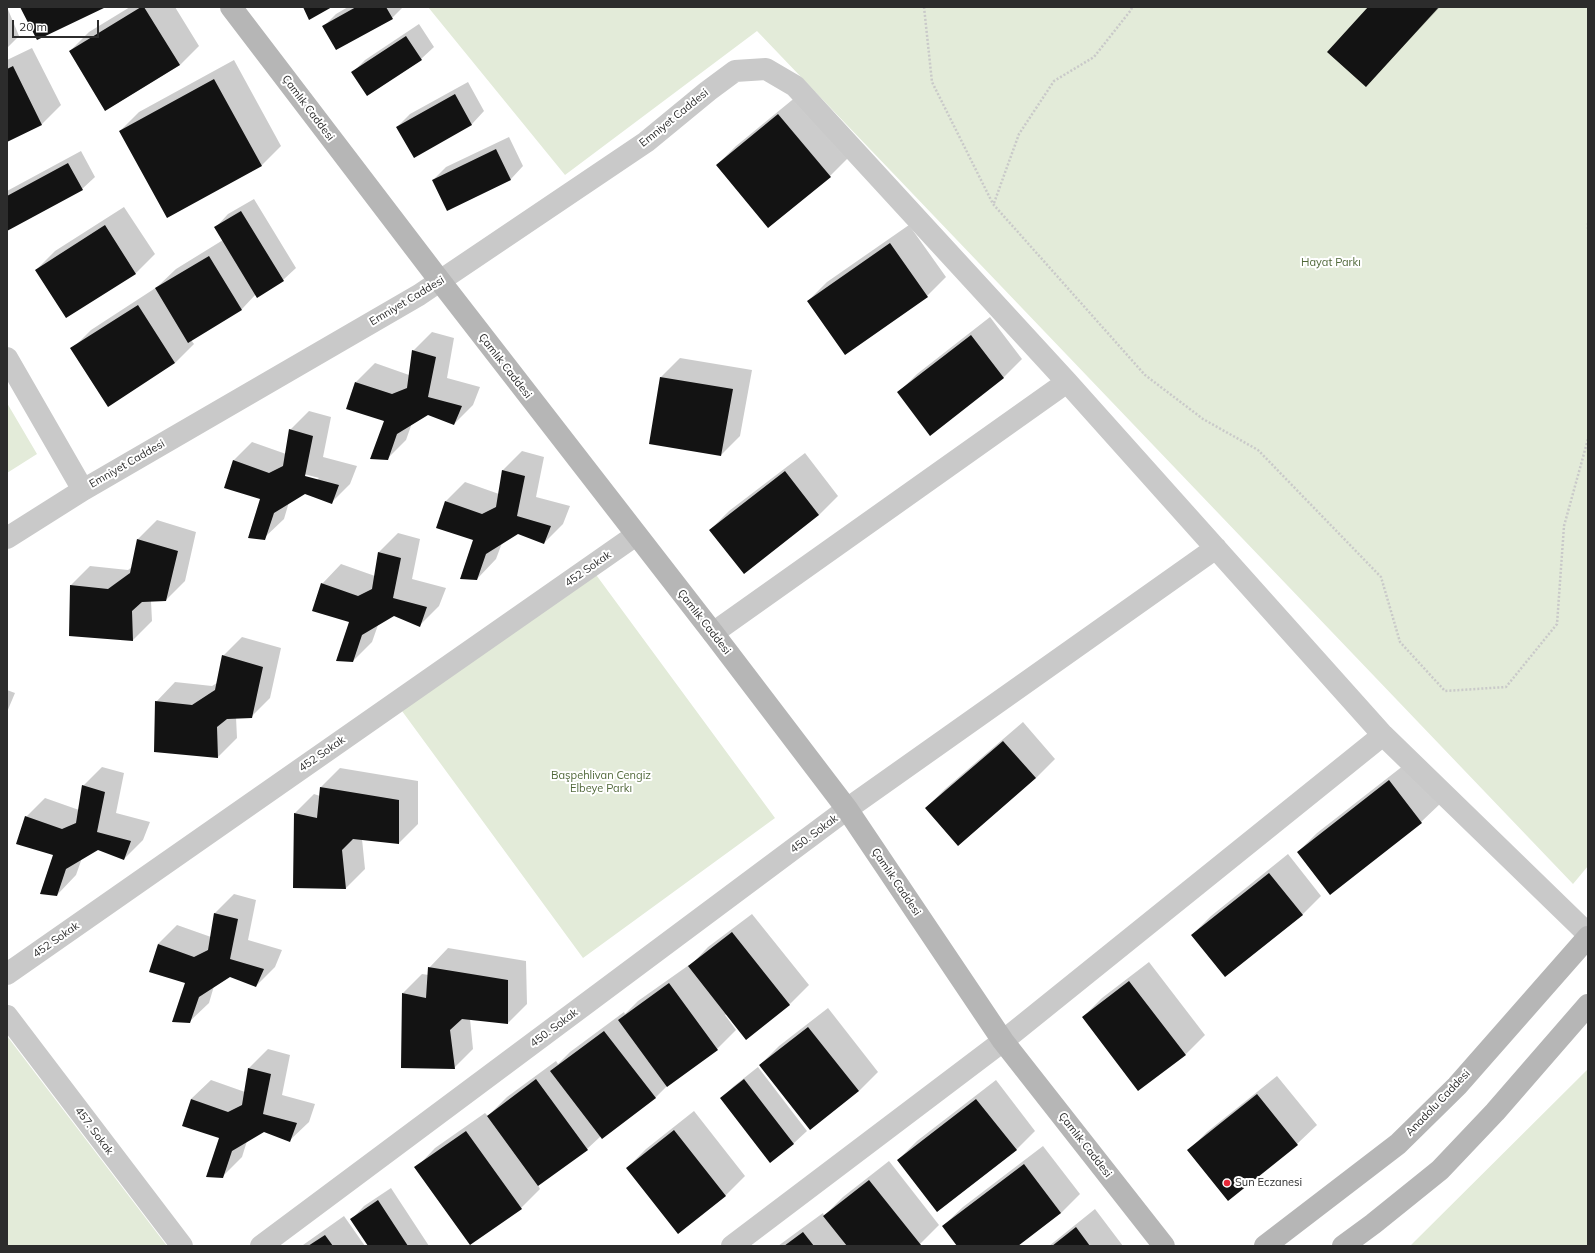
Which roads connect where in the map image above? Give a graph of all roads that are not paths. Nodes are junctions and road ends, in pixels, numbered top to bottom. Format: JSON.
{"nodes":[{"id":1,"x":231,"y":7,"type":"edge"},
{"id":2,"x":440,"y":281,"type":"junction"},
{"id":3,"x":7,"y":358,"type":"edge"},
{"id":4,"x":1067,"y":382,"type":"junction"},
{"id":5,"x":83,"y":490,"type":"junction"},
{"id":6,"x":636,"y":535,"type":"junction"},
{"id":7,"x":7,"y":538,"type":"edge"},
{"id":8,"x":1216,"y":548,"type":"junction"},
{"id":9,"x":713,"y":633,"type":"junction"},
{"id":10,"x":1383,"y":735,"type":"junction"},
{"id":11,"x":847,"y":810,"type":"junction"},
{"id":12,"x":1588,"y":935,"type":"edge"},
{"id":13,"x":7,"y":974,"type":"edge"},
{"id":14,"x":1588,"y":1005,"type":"edge"},
{"id":15,"x":7,"y":1016,"type":"edge"},
{"id":16,"x":1003,"y":1041,"type":"junction"},
{"id":17,"x":182,"y":1246,"type":"edge"},
{"id":18,"x":261,"y":1246,"type":"edge"},
{"id":19,"x":732,"y":1246,"type":"edge"},
{"id":20,"x":1164,"y":1246,"type":"edge"},
{"id":21,"x":1265,"y":1246,"type":"edge"},
{"id":22,"x":1343,"y":1246,"type":"edge"}],
"edges":[{"from":1,"to":2,"type":"street","name":"Çamlık Caddesi"},
{"from":2,"to":4,"type":"street","name":"Emniyet Caddesi"},
{"from":2,"to":5,"type":"street","name":"Emniyet Caddesi"},
{"from":2,"to":6,"type":"street","name":"Çamlık Caddesi"},
{"from":3,"to":5,"type":"street"},
{"from":4,"to":8,"type":"street","name":"Emniyet Caddesi"},
{"from":4,"to":9,"type":"street"},
{"from":5,"to":7,"type":"street","name":"Emniyet Caddesi"},
{"from":6,"to":9,"type":"street","name":"Çamlık Caddesi"},
{"from":6,"to":13,"type":"street","name":"452 Sokak"},
{"from":8,"to":10,"type":"street","name":"Emniyet Caddesi"},
{"from":8,"to":11,"type":"street","name":"450. Sokak"},
{"from":9,"to":11,"type":"street","name":"Çamlık Caddesi"},
{"from":10,"to":12,"type":"street","name":"Emniyet Caddesi"},
{"from":10,"to":16,"type":"street"},
{"from":11,"to":16,"type":"street","name":"Çamlık Caddesi"},
{"from":11,"to":18,"type":"street","name":"450. Sokak"},
{"from":12,"to":21,"type":"street","name":"Anadolu Caddesi"},
{"from":14,"to":22,"type":"street"},
{"from":15,"to":17,"type":"street","name":"457. Sokak"},
{"from":16,"to":19,"type":"street"},
{"from":16,"to":20,"type":"street","name":"Çamlık Caddesi"}]}
